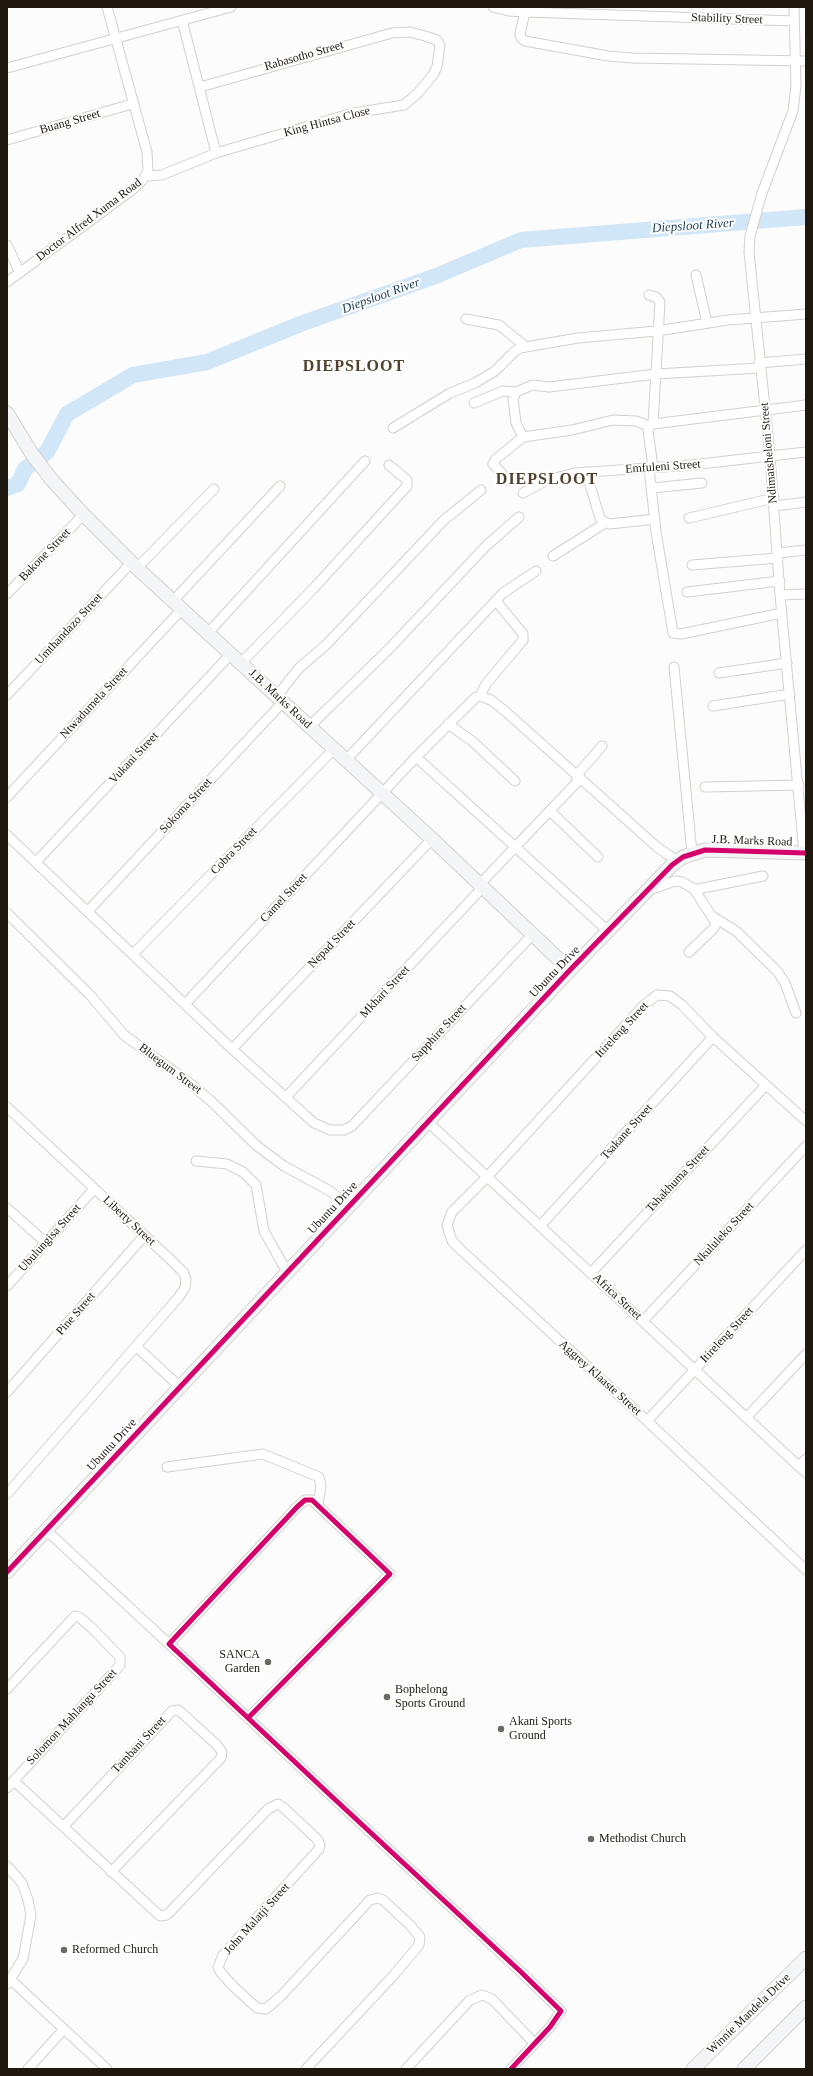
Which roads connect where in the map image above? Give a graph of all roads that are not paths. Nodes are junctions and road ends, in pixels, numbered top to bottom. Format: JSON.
{"nodes":[{"id":1,"x":107,"y":7,"type":"edge"},
{"id":2,"x":231,"y":7,"type":"edge"},
{"id":3,"x":493,"y":7,"type":"edge"},
{"id":4,"x":794,"y":7,"type":"edge"},
{"id":5,"x":525,"y":12,"type":"junction"},
{"id":6,"x":182,"y":20,"type":"junction"},
{"id":7,"x":794,"y":21,"type":"junction"},
{"id":8,"x":410,"y":32,"type":"joint"},
{"id":9,"x":115,"y":38,"type":"junction"},
{"id":10,"x":795,"y":61,"type":"junction"},
{"id":11,"x":806,"y":61,"type":"edge"},
{"id":12,"x":7,"y":68,"type":"edge"},
{"id":13,"x":200,"y":86,"type":"junction"},
{"id":14,"x":132,"y":104,"type":"junction"},
{"id":15,"x":7,"y":140,"type":"edge"},
{"id":16,"x":216,"y":153,"type":"junction"},
{"id":17,"x":146,"y":176,"type":"junction"},
{"id":18,"x":7,"y":245,"type":"edge"},
{"id":19,"x":20,"y":273,"type":"junction"},
{"id":20,"x":696,"y":275,"type":"dead end"},
{"id":21,"x":7,"y":282,"type":"edge"},
{"id":22,"x":649,"y":295,"type":"dead end"},
{"id":23,"x":806,"y":314,"type":"edge"},
{"id":24,"x":466,"y":318,"type":"dead end"},
{"id":25,"x":755,"y":319,"type":"junction"},
{"id":26,"x":707,"y":323,"type":"junction"},
{"id":27,"x":657,"y":331,"type":"junction"},
{"id":28,"x":526,"y":347,"type":"junction"},
{"id":29,"x":806,"y":359,"type":"edge"},
{"id":30,"x":760,"y":365,"type":"junction"},
{"id":31,"x":656,"y":374,"type":"junction"},
{"id":32,"x":516,"y":392,"type":"junction"},
{"id":33,"x":474,"y":403,"type":"dead end"},
{"id":34,"x":806,"y":405,"type":"edge"},
{"id":35,"x":765,"y":409,"type":"junction"},
{"id":36,"x":7,"y":413,"type":"edge"},
{"id":37,"x":651,"y":425,"type":"junction"},
{"id":38,"x":393,"y":428,"type":"dead end"},
{"id":39,"x":523,"y":437,"type":"junction"},
{"id":40,"x":806,"y":452,"type":"edge"},
{"id":41,"x":770,"y":456,"type":"junction"},
{"id":42,"x":365,"y":461,"type":"dead end"},
{"id":43,"x":389,"y":465,"type":"dead end"},
{"id":44,"x":651,"y":467,"type":"junction"},
{"id":45,"x":586,"y":472,"type":"junction"},
{"id":46,"x":509,"y":481,"type":"dead end"},
{"id":47,"x":702,"y":483,"type":"dead end"},
{"id":48,"x":280,"y":486,"type":"dead end"},
{"id":49,"x":652,"y":488,"type":"junction"},
{"id":50,"x":214,"y":489,"type":"dead end"},
{"id":51,"x":481,"y":490,"type":"dead end"},
{"id":52,"x":523,"y":493,"type":"dead end"},
{"id":53,"x":774,"y":502,"type":"junction"},
{"id":54,"x":806,"y":502,"type":"edge"},
{"id":55,"x":83,"y":515,"type":"junction"},
{"id":56,"x":519,"y":517,"type":"dead end"},
{"id":57,"x":689,"y":518,"type":"dead end"},
{"id":58,"x":655,"y":520,"type":"junction"},
{"id":59,"x":605,"y":522,"type":"junction"},
{"id":60,"x":806,"y":550,"type":"edge"},
{"id":61,"x":778,"y":555,"type":"junction"},
{"id":62,"x":553,"y":556,"type":"dead end"},
{"id":63,"x":135,"y":565,"type":"junction"},
{"id":64,"x":692,"y":565,"type":"dead end"},
{"id":65,"x":536,"y":571,"type":"dead end"},
{"id":66,"x":780,"y":581,"type":"junction"},
{"id":67,"x":687,"y":592,"type":"dead end"},
{"id":68,"x":7,"y":594,"type":"edge"},
{"id":69,"x":806,"y":594,"type":"edge"},
{"id":70,"x":780,"y":595,"type":"junction"},
{"id":71,"x":496,"y":601,"type":"junction"},
{"id":72,"x":177,"y":605,"type":"junction"},
{"id":73,"x":782,"y":613,"type":"junction"},
{"id":74,"x":208,"y":633,"type":"junction"},
{"id":75,"x":236,"y":658,"type":"junction"},
{"id":76,"x":787,"y":664,"type":"junction"},
{"id":77,"x":674,"y":667,"type":"dead end"},
{"id":78,"x":719,"y":673,"type":"dead end"},
{"id":79,"x":790,"y":694,"type":"junction"},
{"id":80,"x":7,"y":695,"type":"edge"},
{"id":81,"x":480,"y":696,"type":"junction"},
{"id":82,"x":280,"y":699,"type":"junction"},
{"id":83,"x":713,"y":706,"type":"dead end"},
{"id":84,"x":448,"y":724,"type":"junction"},
{"id":85,"x":310,"y":726,"type":"junction"},
{"id":86,"x":602,"y":746,"type":"dead end"},
{"id":87,"x":334,"y":749,"type":"junction"},
{"id":88,"x":416,"y":756,"type":"junction"},
{"id":89,"x":346,"y":760,"type":"junction"},
{"id":90,"x":578,"y":778,"type":"junction"},
{"id":91,"x":515,"y":781,"type":"dead end"},
{"id":92,"x":798,"y":785,"type":"junction"},
{"id":93,"x":705,"y":787,"type":"dead end"},
{"id":94,"x":382,"y":794,"type":"junction"},
{"id":95,"x":803,"y":796,"type":"edge"},
{"id":96,"x":7,"y":797,"type":"edge"},
{"id":97,"x":550,"y":811,"type":"junction"},
{"id":98,"x":7,"y":835,"type":"edge"},
{"id":99,"x":432,"y":839,"type":"junction"},
{"id":100,"x":516,"y":846,"type":"junction"},
{"id":101,"x":692,"y":853,"type":"junction"},
{"id":102,"x":805,"y":853,"type":"edge"},
{"id":103,"x":598,"y":857,"type":"dead end"},
{"id":104,"x":677,"y":861,"type":"junction"},
{"id":105,"x":36,"y":862,"type":"junction"},
{"id":106,"x":763,"y":876,"type":"dead end"},
{"id":107,"x":481,"y":886,"type":"junction"},
{"id":108,"x":694,"y":889,"type":"junction"},
{"id":109,"x":648,"y":890,"type":"junction"},
{"id":110,"x":88,"y":911,"type":"junction"},
{"id":111,"x":7,"y":913,"type":"edge"},
{"id":112,"x":712,"y":916,"type":"junction"},
{"id":113,"x":608,"y":931,"type":"junction"},
{"id":114,"x":533,"y":934,"type":"junction"},
{"id":115,"x":689,"y":952,"type":"dead end"},
{"id":116,"x":133,"y":954,"type":"junction"},
{"id":117,"x":570,"y":970,"type":"junction"},
{"id":118,"x":186,"y":1003,"type":"junction"},
{"id":119,"x":796,"y":1013,"type":"dead end"},
{"id":120,"x":713,"y":1037,"type":"junction"},
{"id":121,"x":232,"y":1049,"type":"junction"},
{"id":122,"x":766,"y":1085,"type":"junction"},
{"id":123,"x":286,"y":1097,"type":"junction"},
{"id":124,"x":7,"y":1107,"type":"edge"},
{"id":125,"x":806,"y":1121,"type":"edge"},
{"id":126,"x":428,"y":1122,"type":"junction"},
{"id":127,"x":806,"y":1146,"type":"edge"},
{"id":128,"x":196,"y":1161,"type":"dead end"},
{"id":129,"x":487,"y":1177,"type":"junction"},
{"id":130,"x":94,"y":1189,"type":"junction"},
{"id":131,"x":349,"y":1206,"type":"junction"},
{"id":132,"x":7,"y":1208,"type":"edge"},
{"id":133,"x":540,"y":1226,"type":"junction"},
{"id":134,"x":144,"y":1236,"type":"junction"},
{"id":135,"x":45,"y":1242,"type":"junction"},
{"id":136,"x":806,"y":1250,"type":"edge"},
{"id":137,"x":287,"y":1272,"type":"junction"},
{"id":138,"x":591,"y":1274,"type":"junction"},
{"id":139,"x":7,"y":1286,"type":"edge"},
{"id":140,"x":643,"y":1321,"type":"junction"},
{"id":141,"x":137,"y":1347,"type":"junction"},
{"id":142,"x":806,"y":1354,"type":"edge"},
{"id":143,"x":694,"y":1370,"type":"junction"},
{"id":144,"x":180,"y":1386,"type":"junction"},
{"id":145,"x":7,"y":1392,"type":"edge"},
{"id":146,"x":746,"y":1418,"type":"junction"},
{"id":147,"x":647,"y":1421,"type":"junction"},
{"id":148,"x":806,"y":1459,"type":"edge"},
{"id":149,"x":799,"y":1466,"type":"junction"},
{"id":150,"x":168,"y":1467,"type":"dead end"},
{"id":151,"x":806,"y":1473,"type":"edge"},
{"id":152,"x":7,"y":1494,"type":"edge"},
{"id":153,"x":318,"y":1504,"type":"junction"},
{"id":154,"x":46,"y":1530,"type":"junction"},
{"id":155,"x":806,"y":1570,"type":"edge"},
{"id":156,"x":7,"y":1572,"type":"edge"},
{"id":157,"x":169,"y":1644,"type":"junction"},
{"id":158,"x":7,"y":1689,"type":"edge"},
{"id":159,"x":248,"y":1718,"type":"junction"},
{"id":160,"x":14,"y":1781,"type":"junction"},
{"id":161,"x":7,"y":1788,"type":"edge"},
{"id":162,"x":64,"y":1826,"type":"junction"},
{"id":163,"x":7,"y":1866,"type":"edge"},
{"id":164,"x":112,"y":1872,"type":"junction"},
{"id":165,"x":806,"y":1958,"type":"edge"},
{"id":166,"x":9,"y":1982,"type":"edge"},
{"id":167,"x":806,"y":2007,"type":"edge"},
{"id":168,"x":64,"y":2029,"type":"junction"},
{"id":169,"x":534,"y":2043,"type":"junction"},
{"id":170,"x":28,"y":2069,"type":"edge"},
{"id":171,"x":107,"y":2069,"type":"edge"},
{"id":172,"x":306,"y":2069,"type":"edge"},
{"id":173,"x":406,"y":2069,"type":"edge"},
{"id":174,"x":511,"y":2069,"type":"edge"},
{"id":175,"x":693,"y":2069,"type":"edge"},
{"id":176,"x":744,"y":2069,"type":"edge"}],
"edges":[{"from":1,"to":9,"type":"street","name":"Doctor Alfred Xuma Road"},
{"from":2,"to":6,"type":"street"},
{"from":3,"to":5,"type":"street","name":"Stability Street"},
{"from":4,"to":7,"type":"street","name":"Ndimatsheloni Street"},
{"from":5,"to":7,"type":"street","name":"Stability Street"},
{"from":5,"to":10,"type":"street"},
{"from":6,"to":9,"type":"street"},
{"from":6,"to":13,"type":"street"},
{"from":7,"to":10,"type":"street","name":"Ndimatsheloni Street"},
{"from":8,"to":13,"type":"street","name":"Rabasotho Street"},
{"from":8,"to":16,"type":"street","name":"King Hintsa Close"},
{"from":9,"to":12,"type":"street"},
{"from":9,"to":14,"type":"street","name":"Doctor Alfred Xuma Road"},
{"from":10,"to":11,"type":"street"},
{"from":10,"to":25,"type":"street","name":"Ndimatsheloni Street"},
{"from":13,"to":16,"type":"street"},
{"from":14,"to":15,"type":"street","name":"Buang Street"},
{"from":14,"to":17,"type":"street","name":"Doctor Alfred Xuma Road"},
{"from":16,"to":17,"type":"street","name":"King Hintsa Close"},
{"from":17,"to":19,"type":"street","name":"Doctor Alfred Xuma Road"},
{"from":18,"to":19,"type":"street"},
{"from":19,"to":21,"type":"street","name":"Doctor Alfred Xuma Road"},
{"from":20,"to":26,"type":"street"},
{"from":22,"to":27,"type":"street"},
{"from":23,"to":25,"type":"street"},
{"from":24,"to":28,"type":"street"},
{"from":25,"to":26,"type":"street"},
{"from":25,"to":30,"type":"street","name":"Ndimatsheloni Street"},
{"from":26,"to":27,"type":"street"},
{"from":27,"to":28,"type":"street"},
{"from":27,"to":31,"type":"street"},
{"from":28,"to":38,"type":"street"},
{"from":29,"to":30,"type":"street"},
{"from":30,"to":31,"type":"street"},
{"from":30,"to":35,"type":"street","name":"Ndimatsheloni Street"},
{"from":31,"to":32,"type":"street"},
{"from":31,"to":37,"type":"street"},
{"from":32,"to":33,"type":"street"},
{"from":32,"to":39,"type":"street"},
{"from":34,"to":35,"type":"street"},
{"from":35,"to":37,"type":"street"},
{"from":35,"to":41,"type":"street","name":"Ndimatsheloni Street"},
{"from":36,"to":55,"type":"street","name":"J.B. Marks Road"},
{"from":37,"to":39,"type":"street"},
{"from":37,"to":44,"type":"street"},
{"from":39,"to":46,"type":"street"},
{"from":40,"to":41,"type":"street","name":"Emfuleni Street"},
{"from":41,"to":44,"type":"street","name":"Emfuleni Street"},
{"from":41,"to":53,"type":"street","name":"Ndimatsheloni Street"},
{"from":42,"to":74,"type":"street"},
{"from":43,"to":75,"type":"street","name":"Vukani Street"},
{"from":44,"to":45,"type":"street","name":"Emfuleni Street"},
{"from":44,"to":49,"type":"street"},
{"from":45,"to":52,"type":"street","name":"Emfuleni Street"},
{"from":45,"to":59,"type":"street"},
{"from":47,"to":49,"type":"street"},
{"from":48,"to":72,"type":"street","name":"Ntwadumela Street"},
{"from":49,"to":58,"type":"street"},
{"from":50,"to":63,"type":"street","name":"Umthandazo Street"},
{"from":51,"to":82,"type":"street","name":"Sokoma Street"},
{"from":53,"to":54,"type":"street"},
{"from":53,"to":57,"type":"street"},
{"from":53,"to":61,"type":"street","name":"Ndimatsheloni Street"},
{"from":55,"to":63,"type":"street","name":"J.B. Marks Road"},
{"from":55,"to":68,"type":"street","name":"Bakone Street"},
{"from":56,"to":85,"type":"street"},
{"from":58,"to":59,"type":"street"},
{"from":58,"to":73,"type":"street"},
{"from":59,"to":62,"type":"street"},
{"from":60,"to":61,"type":"street"},
{"from":61,"to":64,"type":"street"},
{"from":61,"to":66,"type":"street","name":"Ndimatsheloni Street"},
{"from":63,"to":72,"type":"street","name":"J.B. Marks Road"},
{"from":63,"to":80,"type":"street","name":"Umthandazo Street"},
{"from":65,"to":71,"type":"street"},
{"from":66,"to":67,"type":"street"},
{"from":66,"to":70,"type":"street","name":"Ndimatsheloni Street"},
{"from":69,"to":70,"type":"street"},
{"from":70,"to":73,"type":"street","name":"Ndimatsheloni Street"},
{"from":71,"to":81,"type":"street"},
{"from":71,"to":89,"type":"street"},
{"from":72,"to":74,"type":"street","name":"J.B. Marks Road"},
{"from":72,"to":96,"type":"street","name":"Ntwadumela Street"},
{"from":73,"to":76,"type":"street","name":"Ndimatsheloni Street"},
{"from":74,"to":75,"type":"street","name":"J.B. Marks Road"},
{"from":75,"to":82,"type":"street","name":"J.B. Marks Road"},
{"from":75,"to":105,"type":"street","name":"Vukani Street"},
{"from":76,"to":78,"type":"street"},
{"from":76,"to":79,"type":"street","name":"Ndimatsheloni Street"},
{"from":77,"to":101,"type":"street"},
{"from":79,"to":83,"type":"street"},
{"from":79,"to":92,"type":"street","name":"Ndimatsheloni Street"},
{"from":81,"to":84,"type":"street","name":"Camel Street"},
{"from":81,"to":90,"type":"street"},
{"from":82,"to":85,"type":"street","name":"J.B. Marks Road"},
{"from":82,"to":110,"type":"street","name":"Sokoma Street"},
{"from":84,"to":88,"type":"street","name":"Camel Street"},
{"from":84,"to":91,"type":"street"},
{"from":85,"to":87,"type":"street","name":"J.B. Marks Road"},
{"from":86,"to":90,"type":"street","name":"Mkhari Street"},
{"from":87,"to":89,"type":"street","name":"J.B. Marks Road"},
{"from":87,"to":116,"type":"street","name":"Cobra Street"},
{"from":88,"to":94,"type":"street","name":"Camel Street"},
{"from":88,"to":100,"type":"street"},
{"from":89,"to":94,"type":"street","name":"J.B. Marks Road"},
{"from":90,"to":97,"type":"street","name":"Mkhari Street"},
{"from":90,"to":104,"type":"street"},
{"from":92,"to":93,"type":"street"},
{"from":92,"to":95,"type":"street","name":"Ndimatsheloni Street"},
{"from":94,"to":99,"type":"street","name":"J.B. Marks Road"},
{"from":94,"to":118,"type":"street","name":"Camel Street"},
{"from":95,"to":102,"type":"street","name":"Ndimatsheloni Street"},
{"from":97,"to":100,"type":"street","name":"Mkhari Street"},
{"from":97,"to":103,"type":"street"},
{"from":98,"to":105,"type":"street"},
{"from":99,"to":107,"type":"street","name":"J.B. Marks Road"},
{"from":99,"to":121,"type":"street","name":"Nepad Street"},
{"from":100,"to":107,"type":"street","name":"Mkhari Street"},
{"from":100,"to":113,"type":"street"},
{"from":101,"to":102,"type":"street","name":"J.B. Marks Road"},
{"from":101,"to":104,"type":"street","name":"J.B. Marks Road"},
{"from":104,"to":109,"type":"street","name":"Ubuntu Drive"},
{"from":105,"to":110,"type":"street"},
{"from":106,"to":108,"type":"street"},
{"from":107,"to":114,"type":"street","name":"J.B. Marks Road"},
{"from":107,"to":123,"type":"street","name":"Mkhari Street"},
{"from":108,"to":109,"type":"street"},
{"from":108,"to":112,"type":"street"},
{"from":109,"to":113,"type":"street","name":"Ubuntu Drive"},
{"from":110,"to":116,"type":"street"},
{"from":111,"to":131,"type":"street","name":"Bluegum Street"},
{"from":112,"to":115,"type":"street"},
{"from":112,"to":119,"type":"street"},
{"from":113,"to":117,"type":"street","name":"Ubuntu Drive"},
{"from":114,"to":117,"type":"street","name":"J.B. Marks Road"},
{"from":114,"to":123,"type":"street","name":"Sapphire Street"},
{"from":116,"to":118,"type":"street"},
{"from":117,"to":126,"type":"street","name":"Ubuntu Drive"},
{"from":118,"to":121,"type":"street"},
{"from":120,"to":122,"type":"street","name":"Itireleng Street"},
{"from":120,"to":129,"type":"street","name":"Itireleng Street"},
{"from":120,"to":133,"type":"street","name":"Tsakane Street"},
{"from":121,"to":123,"type":"street"},
{"from":122,"to":125,"type":"street","name":"Itireleng Street"},
{"from":122,"to":138,"type":"street","name":"Tshakhuma Street"},
{"from":124,"to":130,"type":"street","name":"Liberty Street"},
{"from":126,"to":129,"type":"street","name":"Africa Street"},
{"from":126,"to":131,"type":"street","name":"Ubuntu Drive"},
{"from":127,"to":140,"type":"street","name":"Nkululeko Street"},
{"from":128,"to":137,"type":"street"},
{"from":129,"to":133,"type":"street","name":"Africa Street"},
{"from":129,"to":147,"type":"street","name":"Aggrey Klaaste Street"},
{"from":130,"to":134,"type":"street","name":"Liberty Street"},
{"from":130,"to":135,"type":"street","name":"Ubulungisa Street"},
{"from":131,"to":137,"type":"street","name":"Ubuntu Drive"},
{"from":132,"to":135,"type":"street"},
{"from":133,"to":138,"type":"street","name":"Africa Street"},
{"from":134,"to":141,"type":"street","name":"Liberty Street"},
{"from":134,"to":145,"type":"street","name":"Pine Street"},
{"from":135,"to":139,"type":"street","name":"Ubulungisa Street"},
{"from":136,"to":143,"type":"street","name":"Itireleng Street"},
{"from":137,"to":144,"type":"street","name":"Ubuntu Drive"},
{"from":138,"to":140,"type":"street","name":"Africa Street"},
{"from":140,"to":143,"type":"street","name":"Africa Street"},
{"from":141,"to":144,"type":"street"},
{"from":141,"to":152,"type":"street","name":"Liberty Street"},
{"from":142,"to":146,"type":"street"},
{"from":143,"to":146,"type":"street","name":"Africa Street"},
{"from":143,"to":147,"type":"street","name":"Itireleng Street"},
{"from":144,"to":154,"type":"street","name":"Ubuntu Drive"},
{"from":146,"to":149,"type":"street","name":"Africa Street"},
{"from":147,"to":155,"type":"street","name":"Aggrey Klaaste Street"},
{"from":148,"to":149,"type":"street"},
{"from":149,"to":151,"type":"street","name":"Africa Street"},
{"from":150,"to":153,"type":"street"},
{"from":153,"to":157,"type":"street"},
{"from":153,"to":159,"type":"street"},
{"from":154,"to":156,"type":"street","name":"Ubuntu Drive"},
{"from":154,"to":157,"type":"street"},
{"from":157,"to":159,"type":"street"},
{"from":158,"to":160,"type":"street","name":"Solomon Mahlangu Street"},
{"from":159,"to":169,"type":"street"},
{"from":160,"to":161,"type":"street","name":"Solomon Mahlangu Street"},
{"from":160,"to":162,"type":"street","name":"John Malatji Street"},
{"from":162,"to":164,"type":"street","name":"John Malatji Street"},
{"from":162,"to":164,"type":"street","name":"Tambani Street"},
{"from":163,"to":166,"type":"street"},
{"from":164,"to":172,"type":"street","name":"John Malatji Street"},
{"from":165,"to":175,"type":"street","name":"Winnie Mandela Drive"},
{"from":166,"to":168,"type":"street"},
{"from":167,"to":176,"type":"street"},
{"from":168,"to":170,"type":"street"},
{"from":168,"to":171,"type":"street"},
{"from":169,"to":173,"type":"street"},
{"from":169,"to":174,"type":"street"}]}
